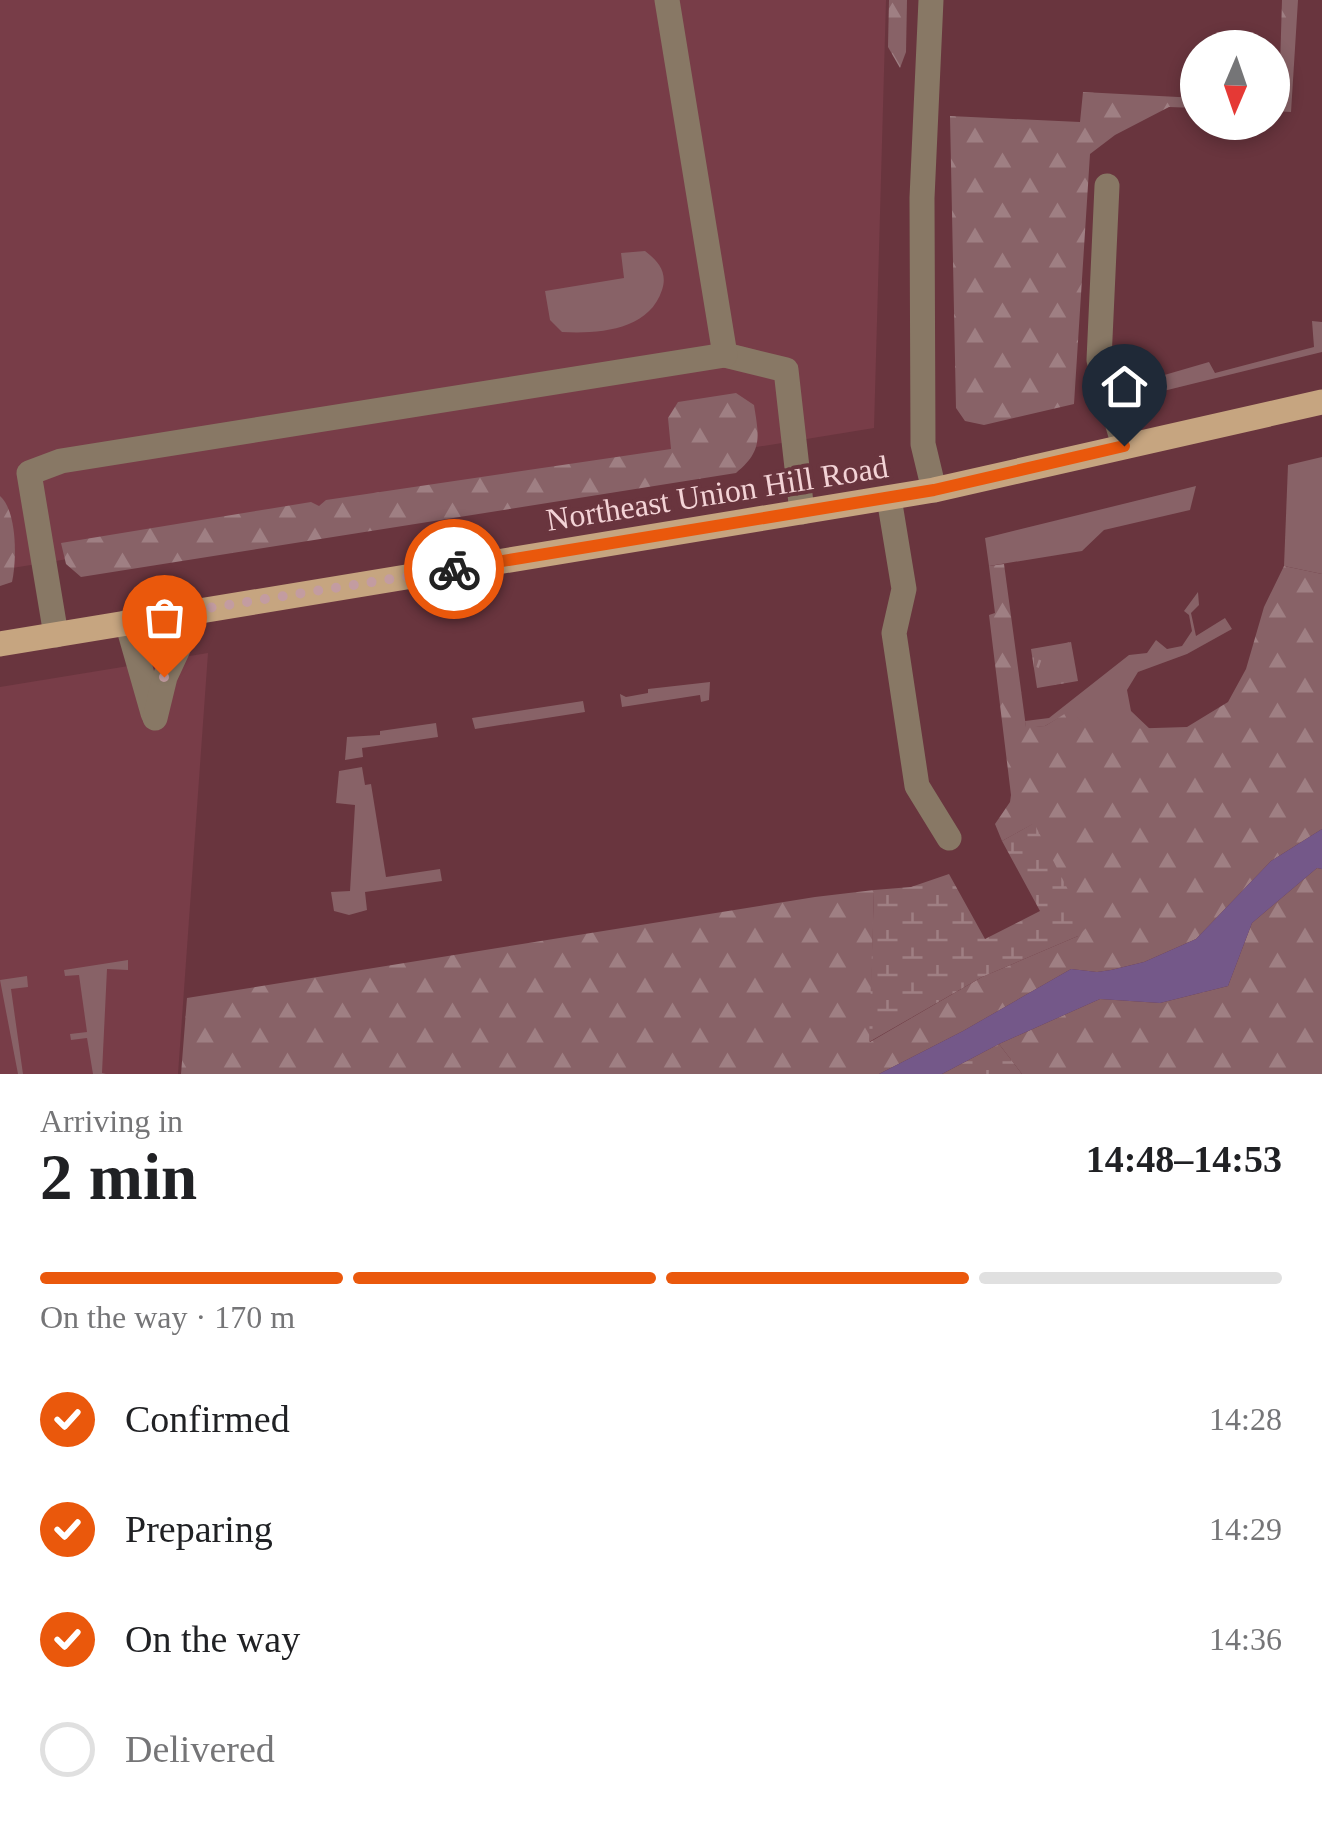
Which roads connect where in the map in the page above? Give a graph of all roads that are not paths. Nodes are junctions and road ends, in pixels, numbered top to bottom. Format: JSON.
{"nodes":[{"id":1,"x":668,"y":0,"type":"edge"},
{"id":2,"x":931,"y":0,"type":"edge"},
{"id":3,"x":1107,"y":186,"type":"dead end"},
{"id":4,"x":725,"y":356,"type":"junction"},
{"id":5,"x":1322,"y":402,"type":"edge"},
{"id":6,"x":1124,"y":446,"type":"junction"},
{"id":7,"x":934,"y":490,"type":"junction"},
{"id":8,"x":888,"y":498,"type":"junction"},
{"id":9,"x":802,"y":512,"type":"junction"},
{"id":10,"x":196,"y":610,"type":"junction"},
{"id":11,"x":127,"y":622,"type":"junction"},
{"id":12,"x":56,"y":635,"type":"junction"},
{"id":13,"x":0,"y":644,"type":"edge"},
{"id":14,"x":948,"y":838,"type":"dead end"}],
"edges":[{"from":1,"to":4,"type":"lane"},
{"from":2,"to":7,"type":"lane"},
{"from":3,"to":6,"type":"lane"},
{"from":4,"to":9,"type":"lane"},
{"from":4,"to":12,"type":"lane"},
{"from":5,"to":6,"type":"main road","name":"Northeast Union Hill Road"},
{"from":6,"to":7,"type":"main road","name":"Northeast Union Hill Road"},
{"from":7,"to":8,"type":"main road","name":"Northeast Union Hill Road"},
{"from":8,"to":9,"type":"main road","name":"Northeast Union Hill Road"},
{"from":8,"to":14,"type":"lane"},
{"from":9,"to":10,"type":"main road","name":"Northeast Union Hill Road"},
{"from":10,"to":11,"type":"main road","name":"Northeast Union Hill Road"},
{"from":10,"to":11,"type":"lane"},
{"from":11,"to":12,"type":"main road","name":"Northeast Union Hill Road"},
{"from":12,"to":13,"type":"main road","name":"Northeast Union Hill Road"}]}
